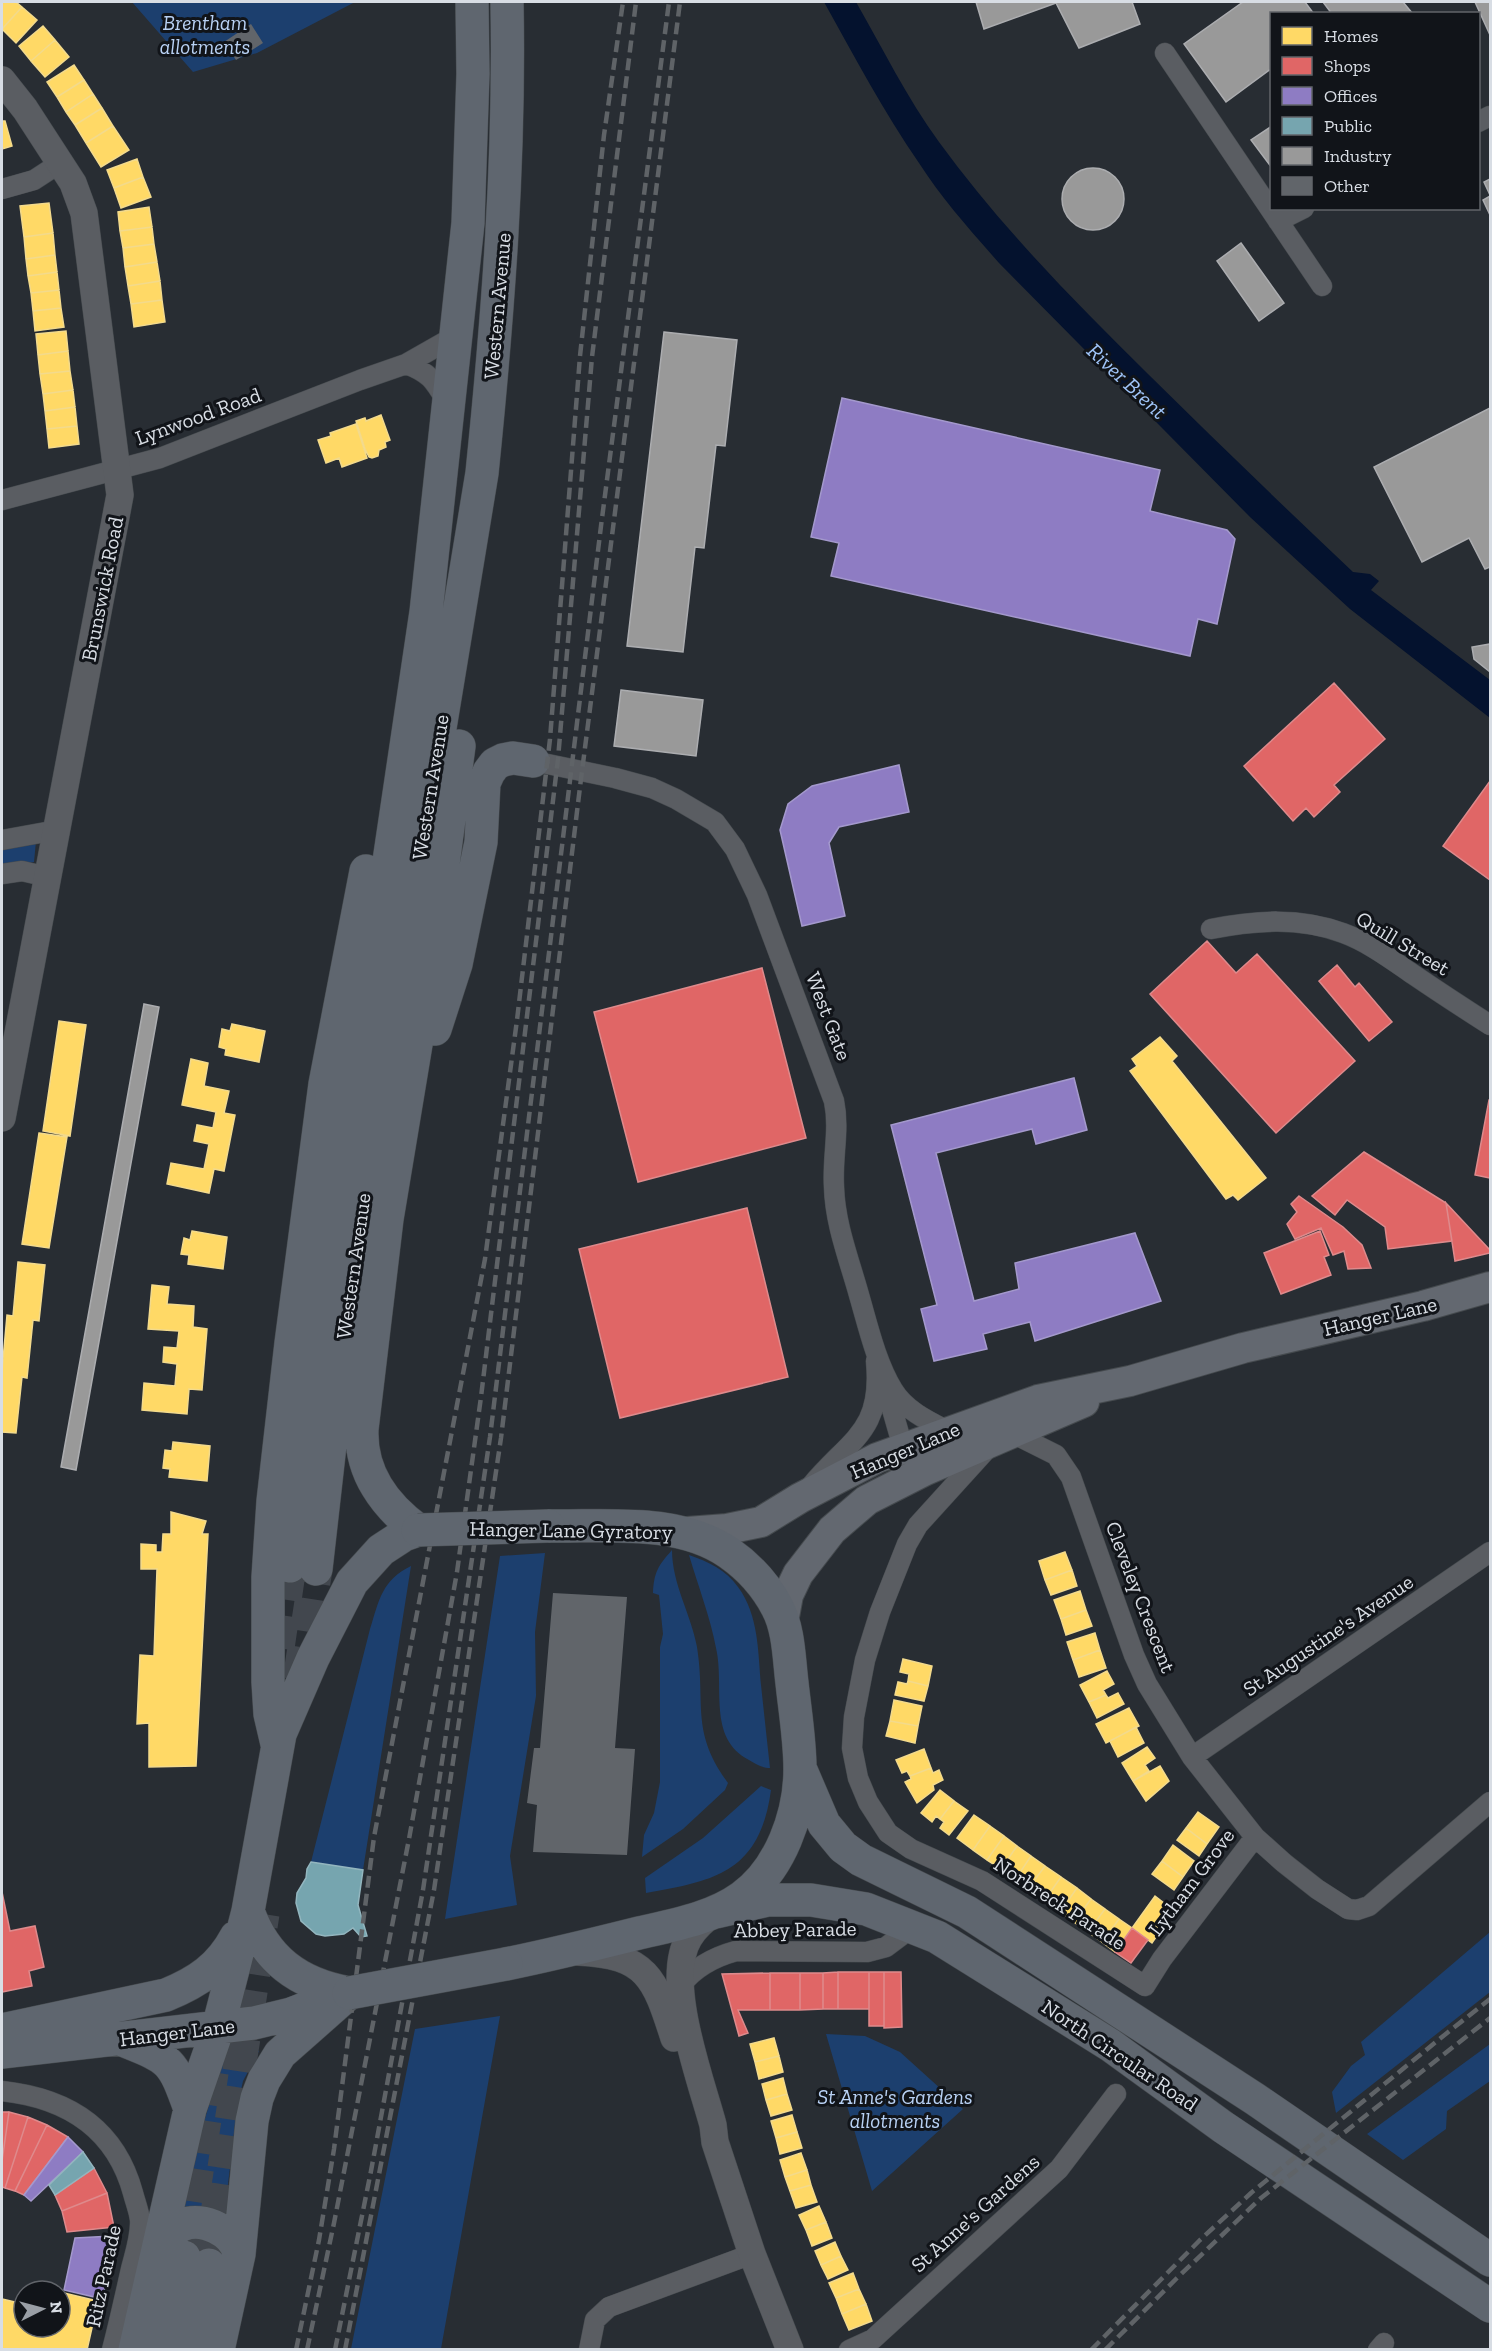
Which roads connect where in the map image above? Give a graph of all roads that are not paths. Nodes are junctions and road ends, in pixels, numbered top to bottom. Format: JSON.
{"nodes":[{"id":1,"x":472,"y":2,"type":"edge"},
{"id":2,"x":507,"y":2,"type":"edge"},
{"id":3,"x":1165,"y":53,"type":"dead end"},
{"id":4,"x":2,"y":80,"type":"edge"},
{"id":5,"x":60,"y":163,"type":"junction"},
{"id":6,"x":2,"y":189,"type":"edge"},
{"id":7,"x":1270,"y":209,"type":"edge"},
{"id":8,"x":1271,"y":210,"type":"edge"},
{"id":9,"x":1300,"y":210,"type":"edge"},
{"id":10,"x":1278,"y":221,"type":"junction"},
{"id":11,"x":1322,"y":286,"type":"dead end"},
{"id":12,"x":457,"y":335,"type":"junction"},
{"id":13,"x":406,"y":364,"type":"junction"},
{"id":14,"x":449,"y":407,"type":"junction"},
{"id":15,"x":118,"y":470,"type":"junction"},
{"id":16,"x":482,"y":473,"type":"junction"},
{"id":17,"x":2,"y":500,"type":"edge"},
{"id":18,"x":426,"y":612,"type":"junction"},
{"id":19,"x":533,"y":761,"type":"joint"},
{"id":20,"x":57,"y":830,"type":"junction"},
{"id":21,"x":2,"y":840,"type":"edge"},
{"id":22,"x":2,"y":874,"type":"edge"},
{"id":23,"x":48,"y":877,"type":"junction"},
{"id":24,"x":1211,"y":929,"type":"dead end"},
{"id":25,"x":1491,"y":1025,"type":"edge"},
{"id":26,"x":2,"y":1118,"type":"edge"},
{"id":27,"x":402,"y":1131,"type":"junction"},
{"id":28,"x":1491,"y":1287,"type":"edge"},
{"id":29,"x":874,"y":1347,"type":"junction"},
{"id":30,"x":1130,"y":1381,"type":"junction"},
{"id":31,"x":893,"y":1390,"type":"junction"},
{"id":32,"x":948,"y":1431,"type":"junction"},
{"id":33,"x":1004,"y":1437,"type":"junction"},
{"id":34,"x":903,"y":1448,"type":"junction"},
{"id":35,"x":912,"y":1477,"type":"junction"},
{"id":36,"x":800,"y":1498,"type":"junction"},
{"id":37,"x":418,"y":1530,"type":"junction"},
{"id":38,"x":687,"y":1532,"type":"junction"},
{"id":39,"x":1491,"y":1552,"type":"edge"},
{"id":40,"x":783,"y":1622,"type":"junction"},
{"id":41,"x":277,"y":1744,"type":"junction"},
{"id":42,"x":1192,"y":1757,"type":"junction"},
{"id":43,"x":800,"y":1768,"type":"junction"},
{"id":44,"x":1491,"y":1802,"type":"edge"},
{"id":45,"x":1255,"y":1838,"type":"junction"},
{"id":46,"x":248,"y":1911,"type":"junction"},
{"id":47,"x":716,"y":1912,"type":"junction"},
{"id":48,"x":914,"y":1926,"type":"junction"},
{"id":49,"x":566,"y":1952,"type":"junction"},
{"id":50,"x":681,"y":1985,"type":"junction"},
{"id":51,"x":1145,"y":1986,"type":"joint"},
{"id":52,"x":349,"y":1993,"type":"junction"},
{"id":53,"x":218,"y":2028,"type":"junction"},
{"id":54,"x":2,"y":2030,"type":"edge"},
{"id":55,"x":119,"y":2039,"type":"junction"},
{"id":56,"x":2,"y":2052,"type":"edge"},
{"id":57,"x":2,"y":2091,"type":"edge"},
{"id":58,"x":1116,"y":2094,"type":"dead end"},
{"id":59,"x":190,"y":2109,"type":"junction"},
{"id":60,"x":716,"y":2142,"type":"junction"},
{"id":61,"x":752,"y":2254,"type":"junction"},
{"id":62,"x":1486,"y":2256,"type":"edge"},
{"id":63,"x":197,"y":2257,"type":"junction"},
{"id":64,"x":1491,"y":2306,"type":"edge"},
{"id":65,"x":112,"y":2349,"type":"edge"},
{"id":66,"x":135,"y":2349,"type":"edge"},
{"id":67,"x":163,"y":2349,"type":"edge"},
{"id":68,"x":189,"y":2349,"type":"edge"},
{"id":69,"x":218,"y":2349,"type":"edge"},
{"id":70,"x":589,"y":2349,"type":"edge"},
{"id":71,"x":790,"y":2349,"type":"edge"},
{"id":72,"x":849,"y":2349,"type":"edge"}],
"edges":[{"from":1,"to":12,"type":"highway","name":"Western Avenue"},
{"from":2,"to":16,"type":"highway","name":"Western Avenue"},
{"from":3,"to":7,"type":"street"},
{"from":4,"to":5,"type":"street","name":"Brunswick Road"},
{"from":5,"to":6,"type":"street"},
{"from":5,"to":15,"type":"street","name":"Brunswick Road"},
{"from":8,"to":10,"type":"street"},
{"from":9,"to":10,"type":"street"},
{"from":10,"to":11,"type":"street"},
{"from":12,"to":13,"type":"street","name":"Lynwood Road"},
{"from":12,"to":14,"type":"highway","name":"Western Avenue"},
{"from":13,"to":14,"type":"street"},
{"from":13,"to":15,"type":"street","name":"Lynwood Road"},
{"from":14,"to":18,"type":"highway","name":"Western Avenue"},
{"from":15,"to":17,"type":"street","name":"Lynwood Road"},
{"from":15,"to":20,"type":"street","name":"Brunswick Road"},
{"from":16,"to":18,"type":"highway","name":"Western Avenue"},
{"from":16,"to":27,"type":"highway"},
{"from":18,"to":41,"type":"highway"},
{"from":19,"to":27,"type":"highway"},
{"from":19,"to":29,"type":"street","name":"West Gate"},
{"from":20,"to":21,"type":"street"},
{"from":20,"to":23,"type":"street","name":"Brunswick Road"},
{"from":22,"to":23,"type":"street"},
{"from":23,"to":26,"type":"street","name":"Brunswick Road"},
{"from":24,"to":25,"type":"street","name":"Quill Street"},
{"from":27,"to":37,"type":"highway"},
{"from":28,"to":30,"type":"main road","name":"Hanger Lane"},
{"from":29,"to":31,"type":"street","name":"West Gate"},
{"from":29,"to":36,"type":"street","name":"West Gate"},
{"from":30,"to":32,"type":"main road","name":"Hanger Lane"},
{"from":30,"to":33,"type":"main road","name":"Hanger Lane"},
{"from":31,"to":32,"type":"street","name":"West Gate"},
{"from":31,"to":34,"type":"street","name":"West Gate"},
{"from":32,"to":34,"type":"main road","name":"Hanger Lane"},
{"from":33,"to":35,"type":"main road","name":"Hanger Lane"},
{"from":33,"to":42,"type":"street","name":"Cleveley Crescent"},
{"from":33,"to":51,"type":"street","name":"Norbreck Parade"},
{"from":34,"to":35,"type":"street","name":"West Gate"},
{"from":34,"to":36,"type":"main road","name":"Hanger Lane"},
{"from":35,"to":40,"type":"main road","name":"Hanger Lane"},
{"from":36,"to":38,"type":"main road","name":"Hanger Lane"},
{"from":37,"to":38,"type":"highway","name":"Hanger Lane Gyratory","bridge":true},
{"from":37,"to":41,"type":"highway","name":"Hanger Lane Gyratory"},
{"from":38,"to":40,"type":"highway","name":"Hanger Lane Gyratory"},
{"from":39,"to":42,"type":"street","name":"St Augustine's Avenue"},
{"from":40,"to":43,"type":"highway","name":"Hanger Lane Gyratory"},
{"from":41,"to":46,"type":"highway","name":"Hanger Lane Gyratory"},
{"from":42,"to":45,"type":"street","name":"Cleveley Crescent"},
{"from":43,"to":47,"type":"highway","name":"Hanger Lane Gyratory"},
{"from":43,"to":62,"type":"highway","name":"North Circular Road"},
{"from":44,"to":45,"type":"street","name":"Cleveley Crescent"},
{"from":45,"to":51,"type":"street","name":"Lytham Grove"},
{"from":46,"to":52,"type":"highway","name":"Hanger Lane Gyratory"},
{"from":46,"to":53,"type":"highway"},
{"from":46,"to":54,"type":"highway","name":"Hanger Lane"},
{"from":47,"to":48,"type":"highway","name":"North Circular Road"},
{"from":47,"to":49,"type":"highway","name":"Hanger Lane Gyratory"},
{"from":47,"to":50,"type":"street"},
{"from":48,"to":50,"type":"street","name":"Abbey Parade"},
{"from":48,"to":64,"type":"highway","name":"North Circular Road"},
{"from":49,"to":52,"type":"highway","name":"Hanger Lane Gyratory","bridge":true},
{"from":49,"to":60,"type":"street"},
{"from":50,"to":60,"type":"street"},
{"from":52,"to":53,"type":"highway","name":"Hanger Lane"},
{"from":52,"to":63,"type":"highway"},
{"from":53,"to":55,"type":"highway","name":"Hanger Lane"},
{"from":53,"to":59,"type":"highway"},
{"from":55,"to":56,"type":"highway","name":"Hanger Lane"},
{"from":55,"to":59,"type":"highway"},
{"from":57,"to":65,"type":"street","name":"Ritz Parade"},
{"from":58,"to":72,"type":"street","name":"St Anne's Gardens"},
{"from":59,"to":63,"type":"highway"},
{"from":60,"to":61,"type":"street"},
{"from":61,"to":70,"type":"street"},
{"from":61,"to":71,"type":"street"},
{"from":63,"to":66,"type":"highway"},
{"from":63,"to":67,"type":"highway"},
{"from":63,"to":68,"type":"highway"},
{"from":63,"to":69,"type":"highway"}]}
